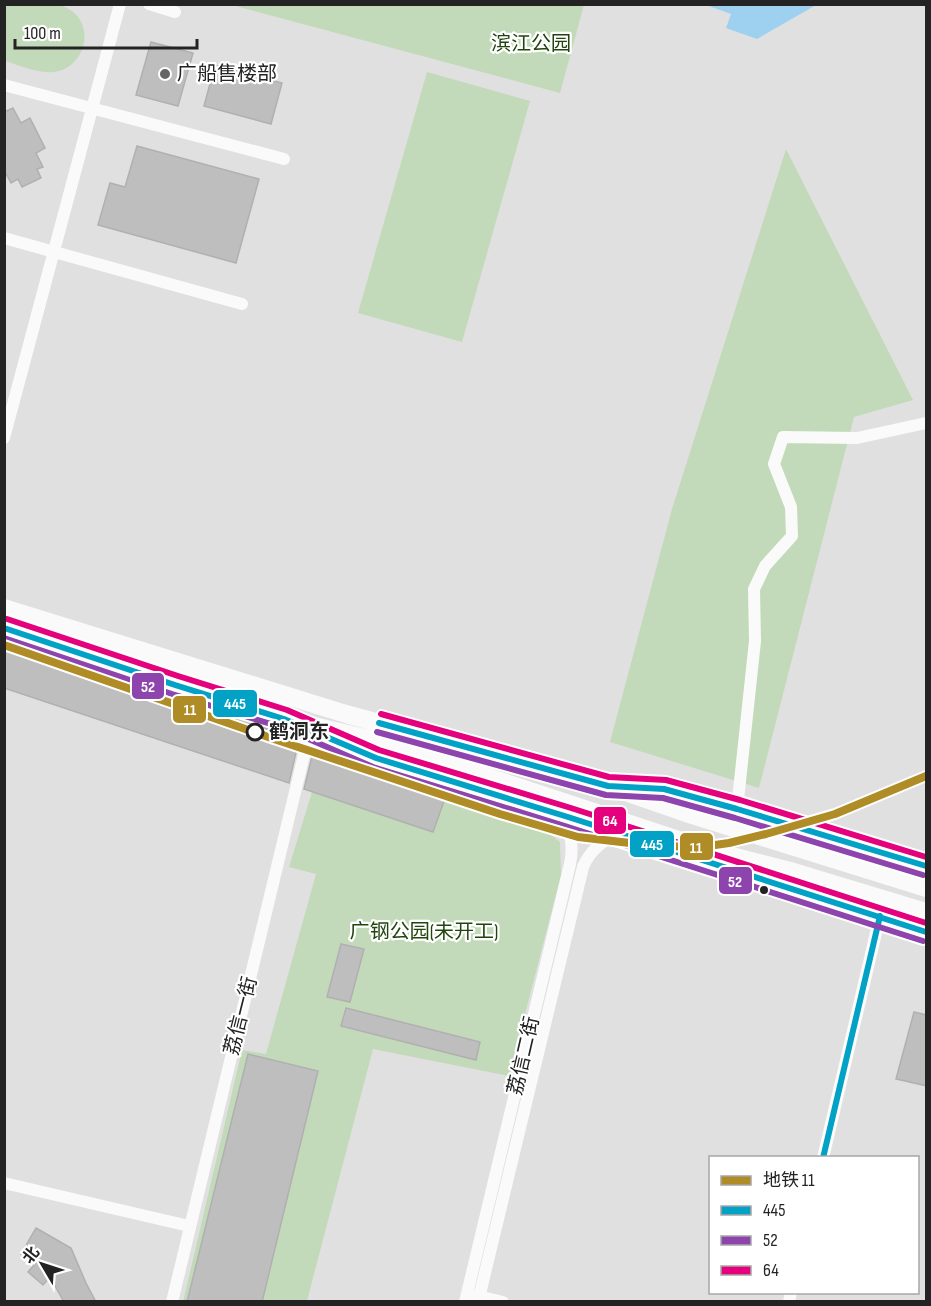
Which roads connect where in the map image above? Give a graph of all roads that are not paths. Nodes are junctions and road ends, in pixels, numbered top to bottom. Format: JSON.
{"nodes":[{"id":1,"x":120,"y":4,"type":"edge"},
{"id":2,"x":149,"y":4,"type":"edge"},
{"id":3,"x":175,"y":12,"type":"dead end"},
{"id":4,"x":4,"y":85,"type":"edge"},
{"id":5,"x":91,"y":108,"type":"junction"},
{"id":6,"x":284,"y":159,"type":"dead end"},
{"id":7,"x":4,"y":238,"type":"edge"},
{"id":8,"x":54,"y":252,"type":"junction"},
{"id":9,"x":242,"y":304,"type":"dead end"},
{"id":10,"x":927,"y":423,"type":"edge"},
{"id":11,"x":4,"y":438,"type":"edge"},
{"id":12,"x":4,"y":608,"type":"edge"},
{"id":13,"x":4,"y":628,"type":"edge"},
{"id":14,"x":285,"y":719,"type":"junction"},
{"id":15,"x":310,"y":730,"type":"junction"},
{"id":16,"x":608,"y":786,"type":"junction"},
{"id":17,"x":737,"y":809,"type":"junction"},
{"id":18,"x":558,"y":814,"type":"junction"},
{"id":19,"x":618,"y":833,"type":"junction"},
{"id":20,"x":927,"y":866,"type":"edge"},
{"id":21,"x":927,"y":888,"type":"edge"},
{"id":22,"x":926,"y":912,"type":"edge"},
{"id":23,"x":880,"y":916,"type":"junction"},
{"id":24,"x":927,"y":932,"type":"edge"},
{"id":25,"x":823,"y":1156,"type":"edge"},
{"id":26,"x":4,"y":1184,"type":"edge"},
{"id":27,"x":189,"y":1226,"type":"junction"},
{"id":28,"x":473,"y":1298,"type":"edge"},
{"id":29,"x":172,"y":1302,"type":"edge"},
{"id":30,"x":503,"y":1302,"type":"edge"}],
"edges":[{"from":1,"to":5,"type":"street"},
{"from":2,"to":3,"type":"street"},
{"from":4,"to":5,"type":"street"},
{"from":5,"to":6,"type":"street"},
{"from":5,"to":8,"type":"street"},
{"from":7,"to":8,"type":"street"},
{"from":8,"to":9,"type":"street"},
{"from":8,"to":11,"type":"street"},
{"from":10,"to":17,"type":"street"},
{"from":12,"to":16,"type":"highway"},
{"from":13,"to":14,"type":"highway"},
{"from":14,"to":15,"type":"main road"},
{"from":14,"to":22,"type":"highway"},
{"from":15,"to":18,"type":"main road"},
{"from":15,"to":27,"type":"street","name":"荔信一街"},
{"from":16,"to":17,"type":"main road"},
{"from":16,"to":21,"type":"highway"},
{"from":17,"to":20,"type":"main road"},
{"from":18,"to":19,"type":"main road"},
{"from":18,"to":28,"type":"street","name":"荔信二街"},
{"from":19,"to":23,"type":"main road"},
{"from":19,"to":28,"type":"street","name":"荔信二街"},
{"from":23,"to":24,"type":"main road"},
{"from":23,"to":25,"type":"street"},
{"from":26,"to":27,"type":"street"},
{"from":27,"to":29,"type":"street","name":"荔信一街"},
{"from":28,"to":30,"type":"street"}]}
